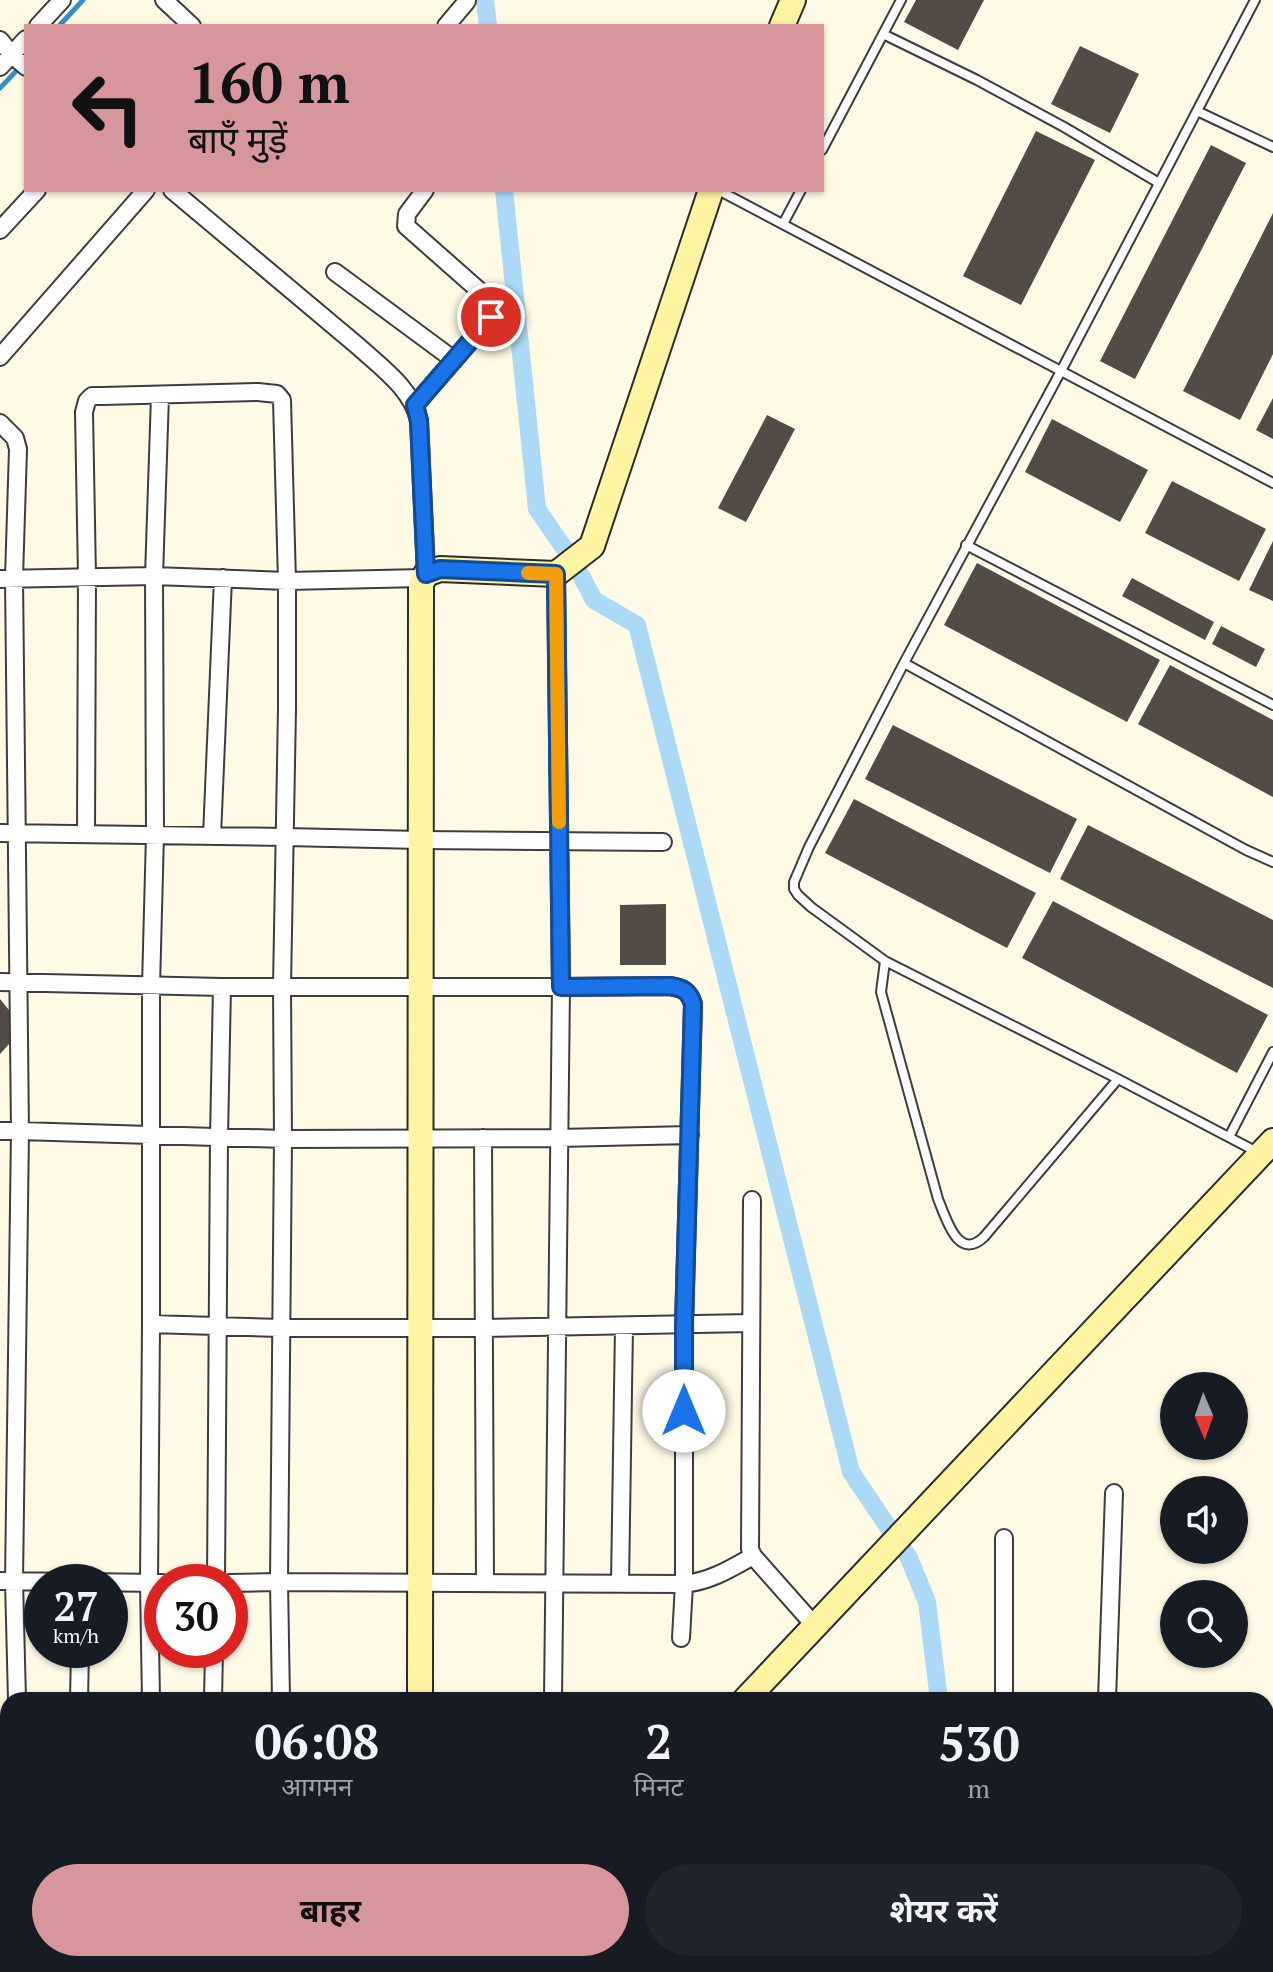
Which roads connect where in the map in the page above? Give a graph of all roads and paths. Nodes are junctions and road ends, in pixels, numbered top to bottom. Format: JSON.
{"nodes":[{"id":1,"x":62,"y":0,"type":"edge"},
{"id":2,"x":164,"y":0,"type":"edge"},
{"id":3,"x":793,"y":0,"type":"edge"},
{"id":4,"x":901,"y":0,"type":"edge"},
{"id":5,"x":1255,"y":0,"type":"edge"},
{"id":6,"x":467,"y":1,"type":"edge"},
{"id":7,"x":40,"y":24,"type":"edge"},
{"id":8,"x":190,"y":24,"type":"edge"},
{"id":9,"x":448,"y":24,"type":"edge"},
{"id":10,"x":783,"y":24,"type":"edge"},
{"id":11,"x":883,"y":34,"type":"junction"},
{"id":12,"x":0,"y":40,"type":"edge"},
{"id":13,"x":24,"y":41,"type":"edge"},
{"id":14,"x":6,"y":61,"type":"edge"},
{"id":15,"x":1197,"y":111,"type":"junction"},
{"id":16,"x":824,"y":146,"type":"edge"},
{"id":17,"x":1273,"y":147,"type":"edge"},
{"id":18,"x":1159,"y":183,"type":"junction"},
{"id":19,"x":35,"y":192,"type":"edge"},
{"id":20,"x":144,"y":192,"type":"edge"},
{"id":21,"x":174,"y":192,"type":"edge"},
{"id":22,"x":424,"y":192,"type":"edge"},
{"id":23,"x":710,"y":192,"type":"edge"},
{"id":24,"x":722,"y":192,"type":"edge"},
{"id":25,"x":800,"y":192,"type":"edge"},
{"id":26,"x":783,"y":224,"type":"junction"},
{"id":27,"x":0,"y":230,"type":"edge"},
{"id":28,"x":335,"y":272,"type":"dead end"},
{"id":29,"x":0,"y":357,"type":"edge"},
{"id":30,"x":454,"y":360,"type":"junction"},
{"id":31,"x":1061,"y":371,"type":"junction"},
{"id":32,"x":160,"y":396,"type":"junction"},
{"id":33,"x":415,"y":405,"type":"junction"},
{"id":34,"x":0,"y":423,"type":"edge"},
{"id":35,"x":1273,"y":483,"type":"edge"},
{"id":36,"x":966,"y":545,"type":"junction"},
{"id":37,"x":556,"y":574,"type":"junction"},
{"id":38,"x":154,"y":576,"type":"junction"},
{"id":39,"x":424,"y":576,"type":"junction"},
{"id":40,"x":87,"y":577,"type":"junction"},
{"id":41,"x":7,"y":578,"type":"edge"},
{"id":42,"x":223,"y":578,"type":"junction"},
{"id":43,"x":287,"y":581,"type":"junction"},
{"id":44,"x":904,"y":663,"type":"junction"},
{"id":45,"x":1273,"y":705,"type":"edge"},
{"id":46,"x":8,"y":833,"type":"edge"},
{"id":47,"x":86,"y":834,"type":"junction"},
{"id":48,"x":155,"y":835,"type":"junction"},
{"id":49,"x":212,"y":836,"type":"junction"},
{"id":50,"x":285,"y":837,"type":"junction"},
{"id":51,"x":421,"y":840,"type":"junction"},
{"id":52,"x":559,"y":841,"type":"junction"},
{"id":53,"x":663,"y":842,"type":"dead end"},
{"id":54,"x":1273,"y":862,"type":"edge"},
{"id":55,"x":885,"y":961,"type":"junction"},
{"id":56,"x":9,"y":982,"type":"edge"},
{"id":57,"x":151,"y":986,"type":"junction"},
{"id":58,"x":421,"y":986,"type":"junction"},
{"id":59,"x":222,"y":987,"type":"junction"},
{"id":60,"x":282,"y":987,"type":"junction"},
{"id":61,"x":561,"y":987,"type":"junction"},
{"id":62,"x":1273,"y":1052,"type":"edge"},
{"id":63,"x":1118,"y":1079,"type":"junction"},
{"id":64,"x":0,"y":1131,"type":"edge"},
{"id":65,"x":20,"y":1131,"type":"junction"},
{"id":66,"x":152,"y":1134,"type":"junction"},
{"id":67,"x":690,"y":1135,"type":"junction"},
{"id":68,"x":219,"y":1137,"type":"junction"},
{"id":69,"x":421,"y":1137,"type":"junction"},
{"id":70,"x":1229,"y":1137,"type":"junction"},
{"id":71,"x":483,"y":1138,"type":"junction"},
{"id":72,"x":559,"y":1138,"type":"junction"},
{"id":73,"x":283,"y":1139,"type":"junction"},
{"id":74,"x":1266,"y":1147,"type":"edge"},
{"id":75,"x":752,"y":1200,"type":"dead end"},
{"id":76,"x":751,"y":1323,"type":"junction"},
{"id":77,"x":151,"y":1324,"type":"junction"},
{"id":78,"x":684,"y":1325,"type":"junction"},
{"id":79,"x":218,"y":1326,"type":"junction"},
{"id":80,"x":557,"y":1326,"type":"junction"},
{"id":81,"x":624,"y":1326,"type":"junction"},
{"id":82,"x":421,"y":1327,"type":"junction"},
{"id":83,"x":281,"y":1328,"type":"junction"},
{"id":84,"x":484,"y":1328,"type":"junction"},
{"id":85,"x":1114,"y":1493,"type":"dead end"},
{"id":86,"x":1004,"y":1538,"type":"dead end"},
{"id":87,"x":753,"y":1556,"type":"junction"},
{"id":88,"x":155,"y":1564,"type":"edge"},
{"id":89,"x":216,"y":1564,"type":"edge"},
{"id":90,"x":7,"y":1581,"type":"edge"},
{"id":91,"x":279,"y":1582,"type":"junction"},
{"id":92,"x":420,"y":1582,"type":"junction"},
{"id":93,"x":248,"y":1583,"type":"edge"},
{"id":94,"x":485,"y":1583,"type":"junction"},
{"id":95,"x":555,"y":1583,"type":"junction"},
{"id":96,"x":620,"y":1584,"type":"junction"},
{"id":97,"x":684,"y":1584,"type":"junction"},
{"id":98,"x":815,"y":1626,"type":"junction"},
{"id":99,"x":681,"y":1638,"type":"dead end"},
{"id":100,"x":80,"y":1668,"type":"edge"},
{"id":101,"x":152,"y":1668,"type":"edge"},
{"id":102,"x":214,"y":1668,"type":"edge"},
{"id":103,"x":16,"y":1692,"type":"edge"},
{"id":104,"x":79,"y":1692,"type":"edge"},
{"id":105,"x":151,"y":1692,"type":"edge"},
{"id":106,"x":213,"y":1692,"type":"edge"},
{"id":107,"x":281,"y":1692,"type":"edge"},
{"id":108,"x":420,"y":1692,"type":"edge"},
{"id":109,"x":553,"y":1692,"type":"edge"},
{"id":110,"x":753,"y":1692,"type":"edge"},
{"id":111,"x":1004,"y":1692,"type":"edge"},
{"id":112,"x":1107,"y":1692,"type":"edge"}],
"edges":[{"from":1,"to":7,"type":"street"},
{"from":2,"to":8,"type":"street"},
{"from":3,"to":10,"type":"main road"},
{"from":4,"to":11,"type":"lane"},
{"from":5,"to":15,"type":"lane"},
{"from":6,"to":9,"type":"street"},
{"from":11,"to":16,"type":"lane"},
{"from":11,"to":18,"type":"lane"},
{"from":12,"to":14,"type":"street"},
{"from":13,"to":14,"type":"street"},
{"from":15,"to":17,"type":"lane"},
{"from":15,"to":18,"type":"lane"},
{"from":18,"to":31,"type":"lane"},
{"from":19,"to":27,"type":"street"},
{"from":20,"to":29,"type":"street"},
{"from":21,"to":33,"type":"street"},
{"from":22,"to":30,"type":"street"},
{"from":23,"to":37,"type":"main road"},
{"from":24,"to":26,"type":"lane"},
{"from":25,"to":26,"type":"lane"},
{"from":26,"to":31,"type":"lane"},
{"from":28,"to":30,"type":"street"},
{"from":30,"to":33,"type":"street"},
{"from":31,"to":35,"type":"lane"},
{"from":31,"to":36,"type":"lane"},
{"from":32,"to":38,"type":"street"},
{"from":32,"to":40,"type":"street"},
{"from":32,"to":43,"type":"street"},
{"from":33,"to":39,"type":"street"},
{"from":34,"to":41,"type":"street"},
{"from":36,"to":44,"type":"lane"},
{"from":36,"to":45,"type":"lane"},
{"from":37,"to":39,"type":"main road"},
{"from":37,"to":52,"type":"street"},
{"from":38,"to":40,"type":"street"},
{"from":38,"to":42,"type":"street"},
{"from":38,"to":48,"type":"street"},
{"from":39,"to":43,"type":"street"},
{"from":39,"to":51,"type":"main road"},
{"from":40,"to":41,"type":"street"},
{"from":40,"to":47,"type":"street"},
{"from":41,"to":46,"type":"street"},
{"from":42,"to":43,"type":"street"},
{"from":42,"to":49,"type":"street"},
{"from":43,"to":50,"type":"street"},
{"from":44,"to":54,"type":"lane"},
{"from":44,"to":55,"type":"lane"},
{"from":46,"to":47,"type":"street"},
{"from":46,"to":56,"type":"street"},
{"from":47,"to":48,"type":"street"},
{"from":48,"to":49,"type":"street"},
{"from":48,"to":57,"type":"street"},
{"from":49,"to":50,"type":"street"},
{"from":50,"to":51,"type":"street"},
{"from":50,"to":60,"type":"street"},
{"from":51,"to":52,"type":"street"},
{"from":51,"to":58,"type":"main road"},
{"from":52,"to":53,"type":"street"},
{"from":52,"to":61,"type":"street"},
{"from":55,"to":63,"type":"lane"},
{"from":55,"to":63,"type":"lane"},
{"from":56,"to":57,"type":"street"},
{"from":56,"to":65,"type":"street"},
{"from":57,"to":59,"type":"street"},
{"from":57,"to":66,"type":"street"},
{"from":58,"to":60,"type":"street"},
{"from":58,"to":61,"type":"street"},
{"from":58,"to":69,"type":"main road"},
{"from":59,"to":60,"type":"street"},
{"from":59,"to":68,"type":"street"},
{"from":60,"to":73,"type":"street"},
{"from":61,"to":67,"type":"street"},
{"from":61,"to":72,"type":"street"},
{"from":62,"to":70,"type":"lane"},
{"from":63,"to":70,"type":"lane"},
{"from":64,"to":65,"type":"street"},
{"from":65,"to":66,"type":"street"},
{"from":65,"to":90,"type":"street"},
{"from":66,"to":68,"type":"street"},
{"from":66,"to":77,"type":"street"},
{"from":67,"to":72,"type":"street"},
{"from":67,"to":78,"type":"street"},
{"from":68,"to":73,"type":"street"},
{"from":68,"to":79,"type":"street"},
{"from":69,"to":71,"type":"street"},
{"from":69,"to":73,"type":"street"},
{"from":69,"to":82,"type":"main road"},
{"from":70,"to":74,"type":"lane"},
{"from":71,"to":72,"type":"street"},
{"from":71,"to":84,"type":"street"},
{"from":72,"to":80,"type":"street"},
{"from":73,"to":83,"type":"street"},
{"from":74,"to":98,"type":"main road"},
{"from":75,"to":76,"type":"street"},
{"from":76,"to":78,"type":"street"},
{"from":76,"to":87,"type":"street"},
{"from":77,"to":79,"type":"street"},
{"from":77,"to":88,"type":"street"},
{"from":78,"to":81,"type":"street"},
{"from":78,"to":97,"type":"street"},
{"from":79,"to":83,"type":"street"},
{"from":79,"to":89,"type":"street"},
{"from":80,"to":81,"type":"street"},
{"from":80,"to":84,"type":"street"},
{"from":80,"to":95,"type":"street"},
{"from":81,"to":96,"type":"street"},
{"from":82,"to":83,"type":"street"},
{"from":82,"to":84,"type":"street"},
{"from":82,"to":92,"type":"main road"},
{"from":83,"to":91,"type":"street"},
{"from":84,"to":94,"type":"street"},
{"from":85,"to":112,"type":"street"},
{"from":86,"to":111,"type":"street"},
{"from":87,"to":97,"type":"street"},
{"from":87,"to":98,"type":"street"},
{"from":90,"to":103,"type":"street"},
{"from":91,"to":92,"type":"street"},
{"from":91,"to":93,"type":"street"},
{"from":91,"to":107,"type":"street"},
{"from":92,"to":94,"type":"street"},
{"from":92,"to":108,"type":"main road"},
{"from":94,"to":95,"type":"street"},
{"from":95,"to":96,"type":"street"},
{"from":95,"to":109,"type":"street"},
{"from":96,"to":97,"type":"street"},
{"from":97,"to":99,"type":"street"},
{"from":98,"to":110,"type":"main road"},
{"from":100,"to":104,"type":"street"},
{"from":101,"to":105,"type":"street"},
{"from":102,"to":106,"type":"street"}]}
